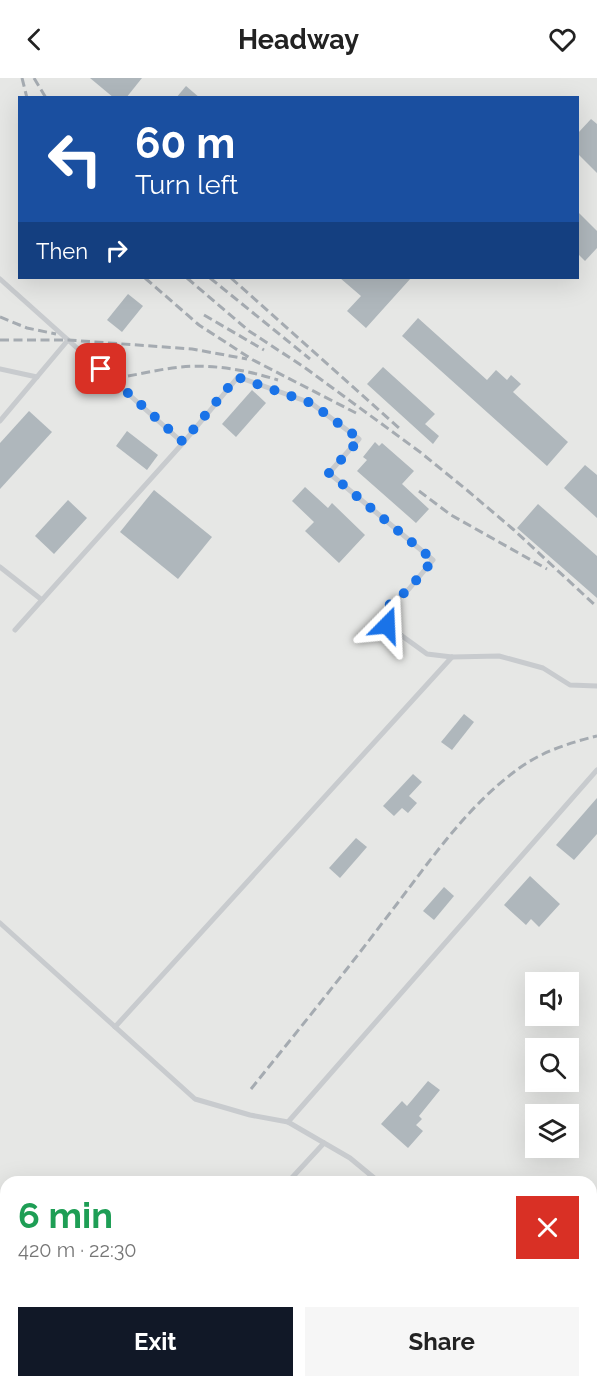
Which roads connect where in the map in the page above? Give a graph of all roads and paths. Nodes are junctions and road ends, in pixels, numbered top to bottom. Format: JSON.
{"nodes":[{"id":1,"x":0,"y":279,"type":"edge"},
{"id":2,"x":68,"y":340,"type":"junction"},
{"id":3,"x":0,"y":369,"type":"edge"},
{"id":4,"x":37,"y":377,"type":"junction"},
{"id":5,"x":0,"y":421,"type":"edge"},
{"id":6,"x":183,"y":442,"type":"junction"},
{"id":7,"x":0,"y":567,"type":"edge"},
{"id":8,"x":42,"y":600,"type":"junction"},
{"id":9,"x":15,"y":630,"type":"dead end"},
{"id":10,"x":452,"y":657,"type":"junction"},
{"id":11,"x":597,"y":686,"type":"edge"},
{"id":12,"x":597,"y":770,"type":"edge"},
{"id":13,"x":0,"y":923,"type":"edge"},
{"id":14,"x":115,"y":1027,"type":"junction"},
{"id":15,"x":288,"y":1122,"type":"junction"},
{"id":16,"x":324,"y":1143,"type":"junction"},
{"id":17,"x":294,"y":1176,"type":"edge"},
{"id":18,"x":372,"y":1176,"type":"edge"}],
"edges":[{"from":1,"to":2,"type":"lane"},
{"from":2,"to":4,"type":"lane"},
{"from":2,"to":6,"type":"lane"},
{"from":3,"to":4,"type":"lane"},
{"from":4,"to":5,"type":"lane"},
{"from":6,"to":8,"type":"lane"},
{"from":6,"to":10,"type":"lane"},
{"from":7,"to":8,"type":"lane"},
{"from":8,"to":9,"type":"lane"},
{"from":10,"to":11,"type":"lane"},
{"from":10,"to":14,"type":"lane"},
{"from":12,"to":15,"type":"lane"},
{"from":13,"to":14,"type":"lane"},
{"from":14,"to":15,"type":"lane"},
{"from":15,"to":16,"type":"lane"},
{"from":16,"to":17,"type":"lane"},
{"from":16,"to":18,"type":"lane"}]}
